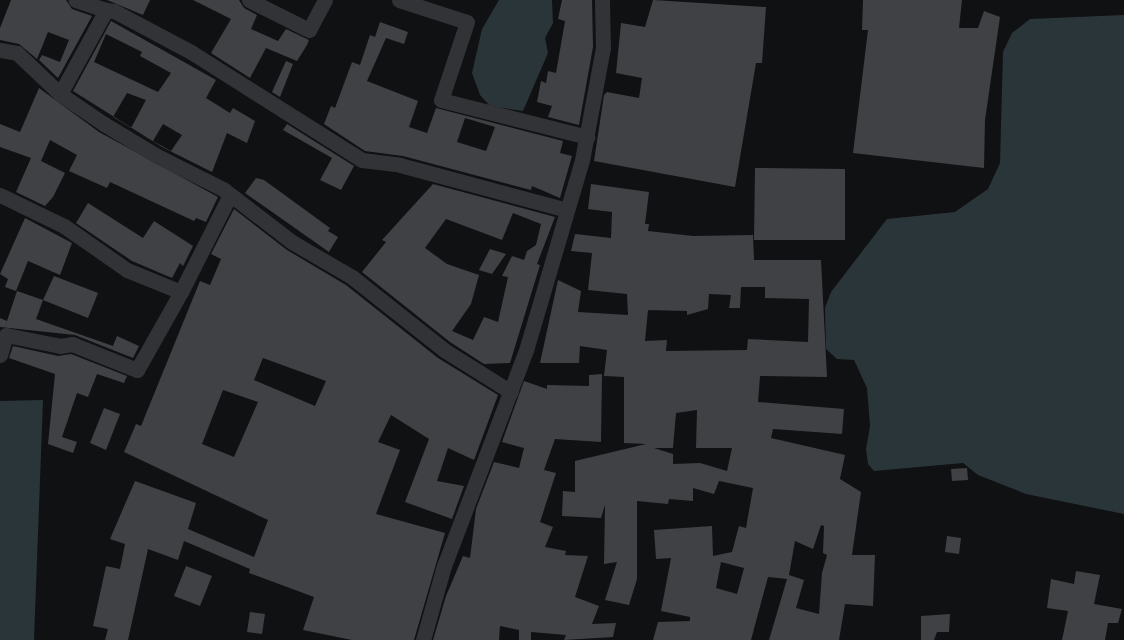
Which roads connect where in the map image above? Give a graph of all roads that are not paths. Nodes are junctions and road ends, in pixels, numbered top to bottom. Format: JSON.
{"nodes":[{"id":1,"x":76,"y":0,"type":"edge"},
{"id":2,"x":249,"y":0,"type":"edge"},
{"id":3,"x":325,"y":0,"type":"edge"},
{"id":4,"x":399,"y":0,"type":"edge"},
{"id":5,"x":602,"y":0,"type":"edge"},
{"id":6,"x":106,"y":10,"type":"junction"},
{"id":7,"x":0,"y":50,"type":"edge"},
{"id":8,"x":60,"y":94,"type":"junction"},
{"id":9,"x":586,"y":137,"type":"junction"},
{"id":10,"x":0,"y":195,"type":"edge"},
{"id":11,"x":230,"y":195,"type":"junction"},
{"id":12,"x":567,"y":210,"type":"junction"},
{"id":13,"x":181,"y":292,"type":"junction"},
{"id":14,"x":0,"y":355,"type":"edge"},
{"id":15,"x":511,"y":392,"type":"junction"},
{"id":16,"x":423,"y":640,"type":"edge"}],
"edges":[{"from":1,"to":6,"type":"street"},
{"from":2,"to":3,"type":"street"},
{"from":4,"to":9,"type":"street"},
{"from":5,"to":9,"type":"street"},
{"from":6,"to":8,"type":"street"},
{"from":6,"to":12,"type":"street"},
{"from":7,"to":8,"type":"street"},
{"from":8,"to":11,"type":"street"},
{"from":9,"to":12,"type":"street"},
{"from":10,"to":13,"type":"street"},
{"from":11,"to":13,"type":"street"},
{"from":11,"to":15,"type":"street"},
{"from":12,"to":15,"type":"street"},
{"from":13,"to":14,"type":"street"},
{"from":15,"to":16,"type":"street"}]}
